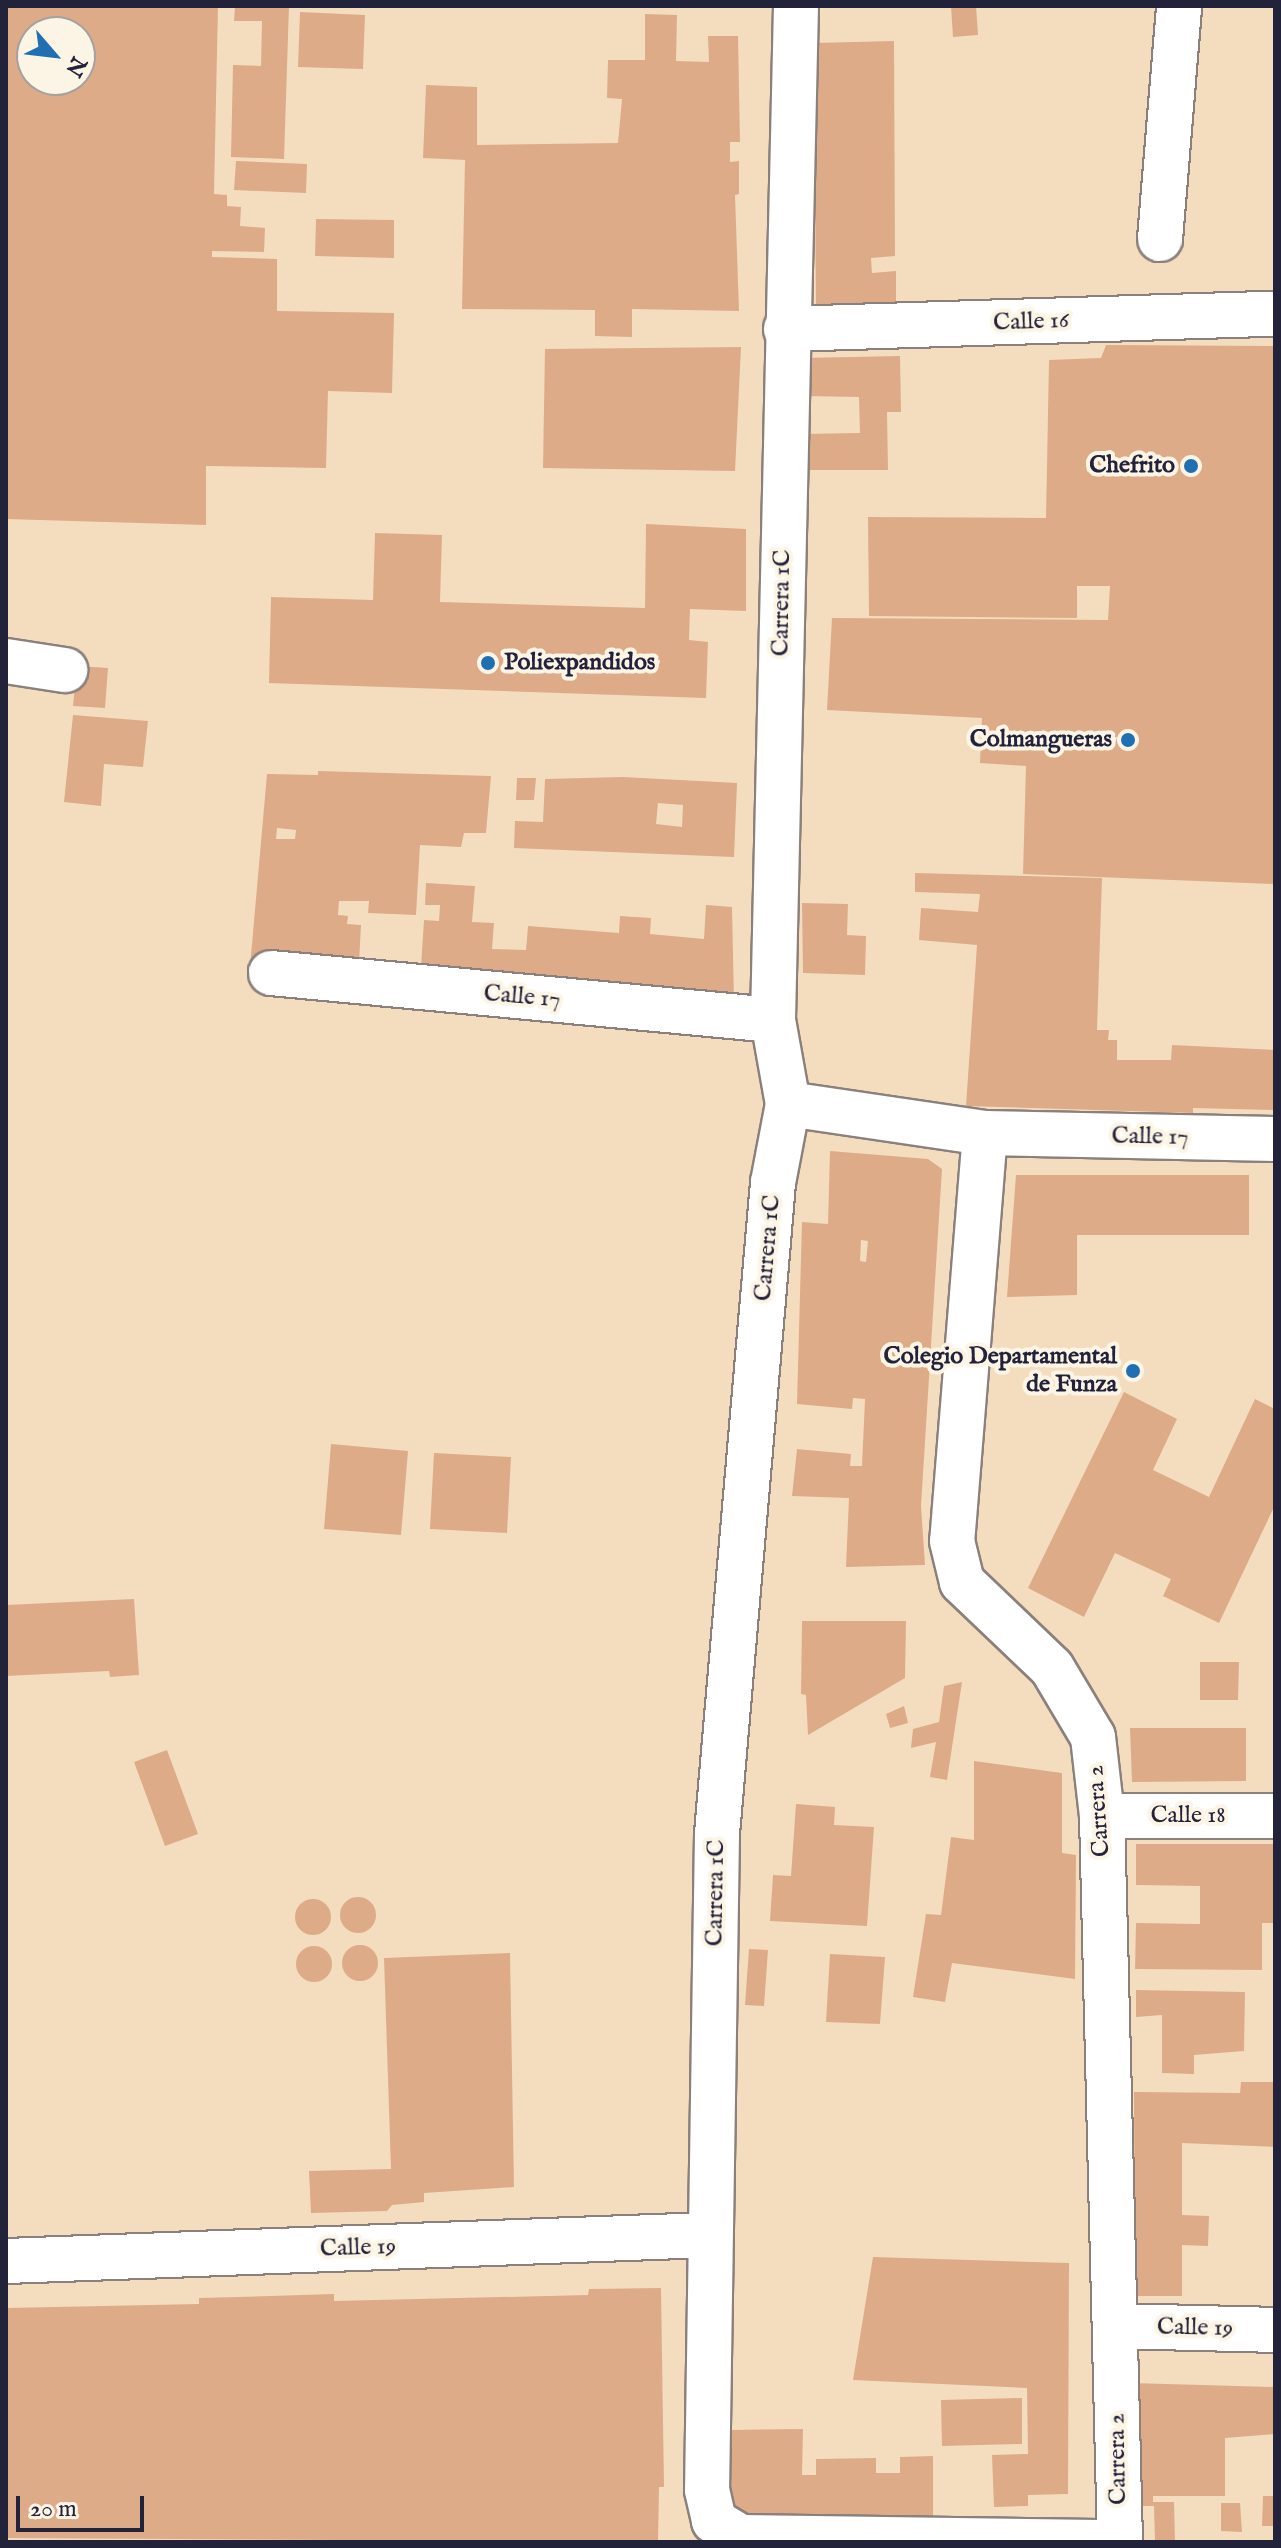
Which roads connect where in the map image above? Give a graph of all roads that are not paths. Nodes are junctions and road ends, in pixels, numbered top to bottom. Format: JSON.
{"nodes":[{"id":1,"x":796,"y":6,"type":"edge"},
{"id":2,"x":1179,"y":6,"type":"edge"},
{"id":3,"x":1160,"y":239,"type":"dead end"},
{"id":4,"x":1275,"y":314,"type":"edge"},
{"id":5,"x":786,"y":329,"type":"junction"},
{"id":6,"x":6,"y":661,"type":"edge"},
{"id":7,"x":65,"y":670,"type":"dead end"},
{"id":8,"x":271,"y":973,"type":"dead end"},
{"id":9,"x":773,"y":1020,"type":"junction"},
{"id":10,"x":788,"y":1104,"type":"junction"},
{"id":11,"x":985,"y":1133,"type":"junction"},
{"id":12,"x":1275,"y":1139,"type":"edge"},
{"id":13,"x":1102,"y":1816,"type":"junction"},
{"id":14,"x":1275,"y":1816,"type":"edge"},
{"id":15,"x":710,"y":2235,"type":"junction"},
{"id":16,"x":6,"y":2261,"type":"edge"},
{"id":17,"x":1115,"y":2326,"type":"junction"},
{"id":18,"x":1275,"y":2330,"type":"edge"},
{"id":19,"x":1118,"y":2542,"type":"edge"}],
"edges":[{"from":1,"to":5,"type":"street","name":"Carrera 1C"},
{"from":2,"to":3,"type":"street"},
{"from":4,"to":5,"type":"street","name":"Calle 16"},
{"from":5,"to":9,"type":"street","name":"Carrera 1C"},
{"from":6,"to":7,"type":"street"},
{"from":8,"to":9,"type":"street","name":"Calle 17"},
{"from":9,"to":10,"type":"street","name":"Carrera 1C"},
{"from":10,"to":11,"type":"street","name":"Calle 17"},
{"from":10,"to":15,"type":"street","name":"Carrera 1C"},
{"from":11,"to":12,"type":"street","name":"Calle 17"},
{"from":11,"to":13,"type":"street","name":"Carrera 2"},
{"from":13,"to":14,"type":"street","name":"Calle 18"},
{"from":13,"to":17,"type":"street","name":"Carrera 2"},
{"from":15,"to":16,"type":"street","name":"Calle 19"},
{"from":15,"to":19,"type":"street","name":"Carrera 1C"},
{"from":17,"to":18,"type":"street","name":"Calle 19"},
{"from":17,"to":19,"type":"street","name":"Carrera 2"}]}
